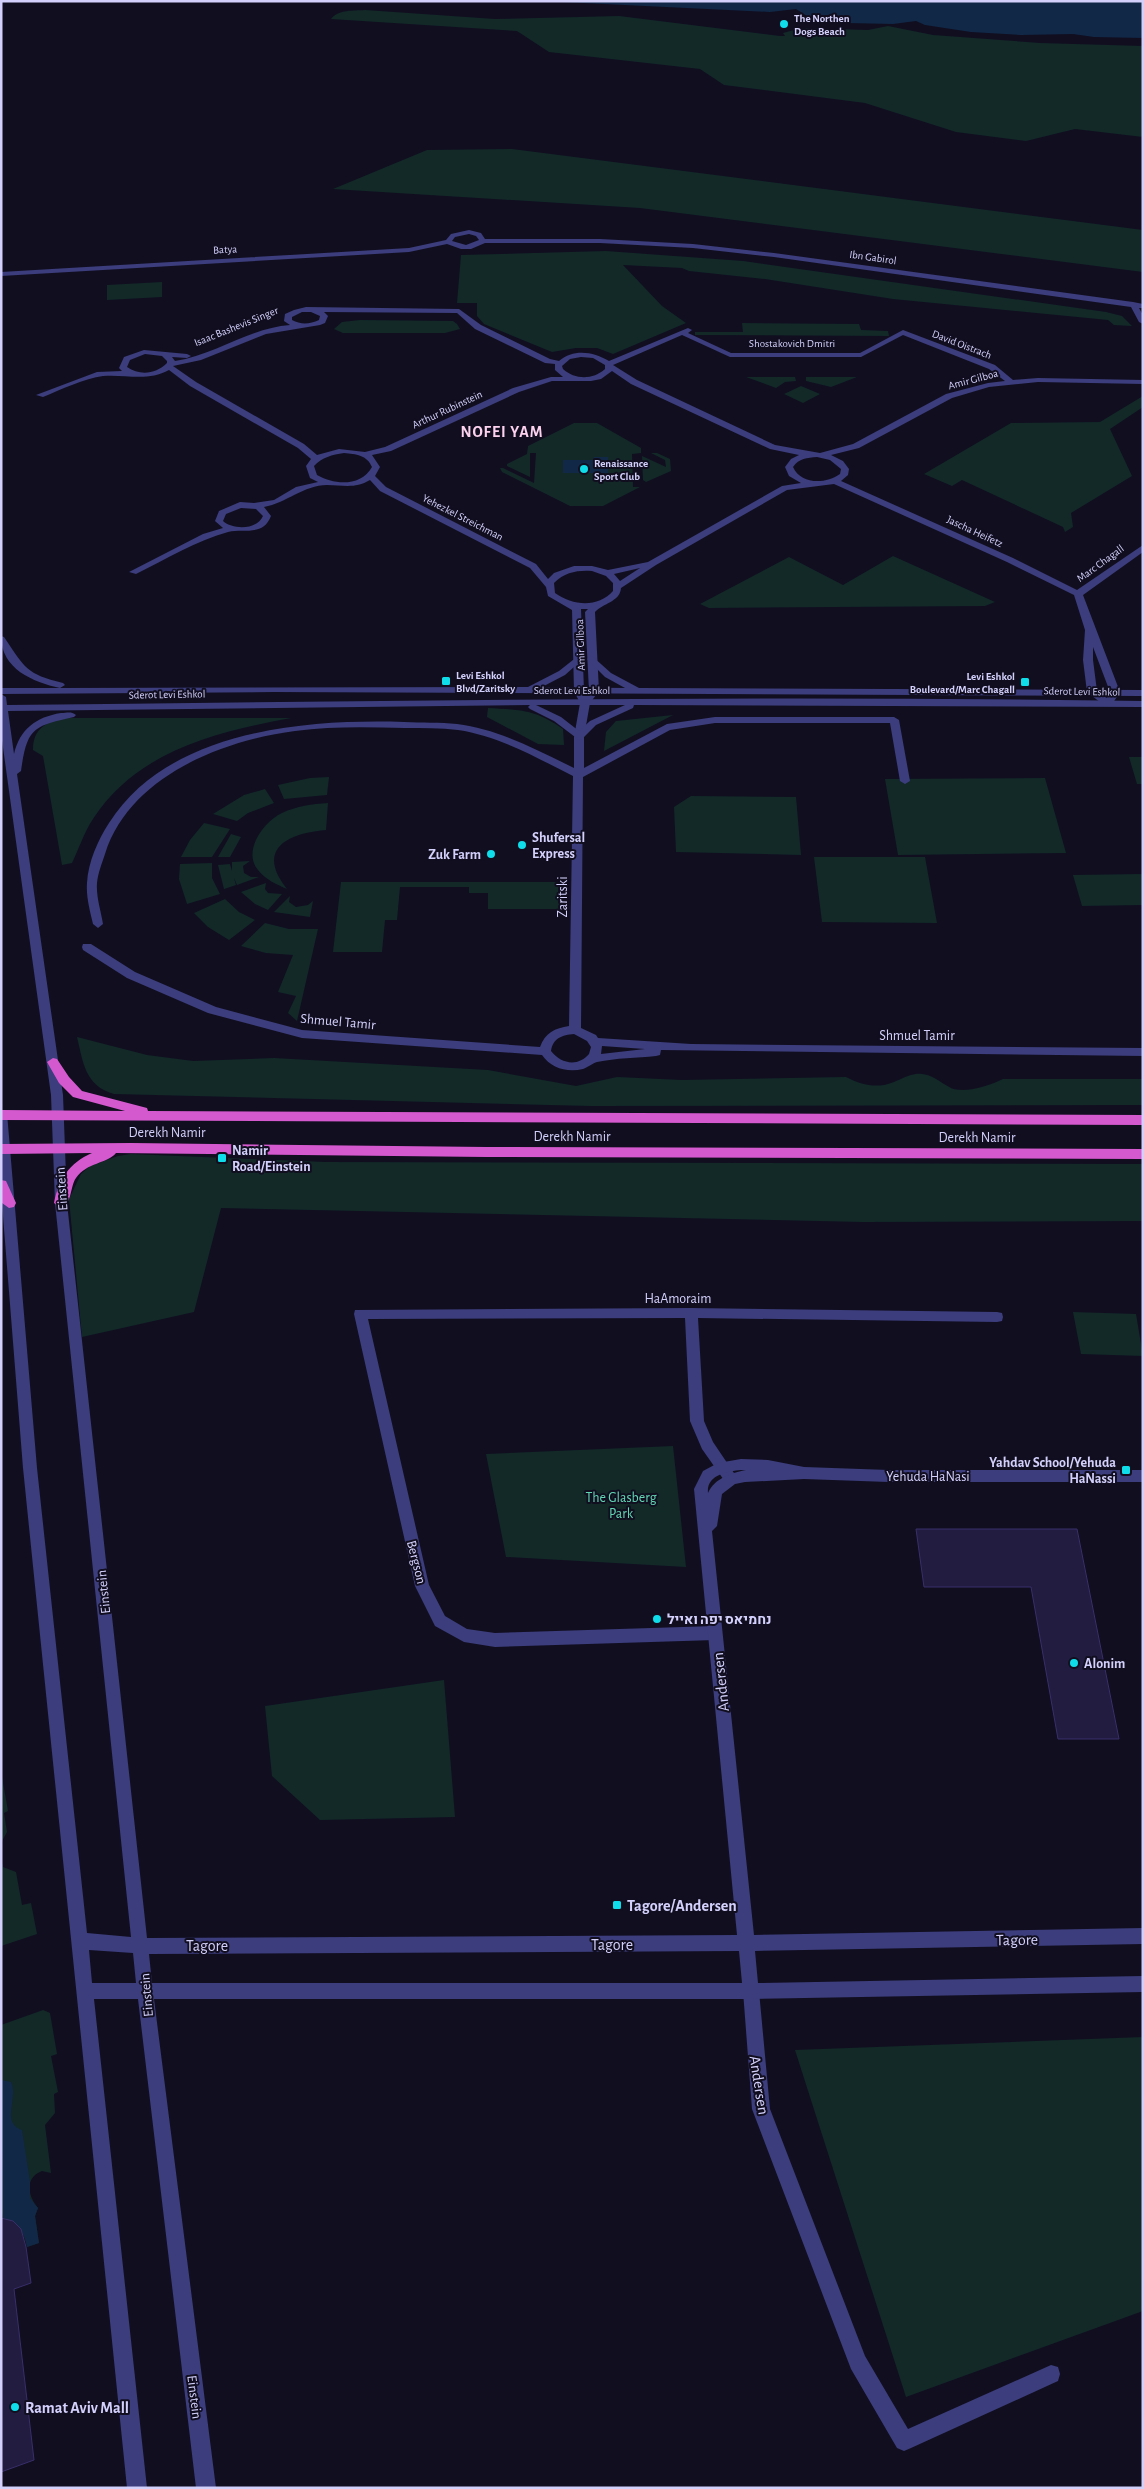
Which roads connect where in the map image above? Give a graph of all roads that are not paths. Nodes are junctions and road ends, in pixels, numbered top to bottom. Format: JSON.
{"nodes":[{"id":1,"x":483,"y":241,"type":"junction"},
{"id":2,"x":448,"y":242,"type":"junction"},
{"id":3,"x":1,"y":274,"type":"edge"},
{"id":4,"x":1133,"y":304,"type":"junction"},
{"id":5,"x":1143,"y":306,"type":"edge"},
{"id":6,"x":314,"y":310,"type":"junction"},
{"id":7,"x":360,"y":310,"type":"junction"},
{"id":8,"x":287,"y":318,"type":"junction"},
{"id":9,"x":324,"y":319,"type":"junction"},
{"id":10,"x":1143,"y":322,"type":"edge"},
{"id":11,"x":307,"y":326,"type":"junction"},
{"id":12,"x":903,"y":332,"type":"joint"},
{"id":13,"x":164,"y":354,"type":"junction"},
{"id":14,"x":131,"y":356,"type":"junction"},
{"id":15,"x":559,"y":364,"type":"junction"},
{"id":16,"x":609,"y":365,"type":"junction"},
{"id":17,"x":170,"y":366,"type":"junction"},
{"id":18,"x":130,"y":373,"type":"junction"},
{"id":19,"x":158,"y":373,"type":"junction"},
{"id":20,"x":1143,"y":374,"type":"edge"},
{"id":21,"x":598,"y":377,"type":"junction"},
{"id":22,"x":578,"y":379,"type":"junction"},
{"id":23,"x":1107,"y":380,"type":"junction"},
{"id":24,"x":1010,"y":381,"type":"junction"},
{"id":25,"x":634,"y":382,"type":"junction"},
{"id":26,"x":1143,"y":382,"type":"edge"},
{"id":27,"x":67,"y":384,"type":"junction"},
{"id":28,"x":193,"y":384,"type":"junction"},
{"id":29,"x":516,"y":390,"type":"junction"},
{"id":30,"x":40,"y":395,"type":"dead end"},
{"id":31,"x":301,"y":446,"type":"junction"},
{"id":32,"x":856,"y":446,"type":"junction"},
{"id":33,"x":773,"y":447,"type":"junction"},
{"id":34,"x":388,"y":449,"type":"junction"},
{"id":35,"x":330,"y":453,"type":"junction"},
{"id":36,"x":365,"y":454,"type":"junction"},
{"id":37,"x":813,"y":455,"type":"junction"},
{"id":38,"x":822,"y":455,"type":"junction"},
{"id":39,"x":316,"y":459,"type":"junction"},
{"id":40,"x":374,"y":460,"type":"junction"},
{"id":41,"x":844,"y":470,"type":"junction"},
{"id":42,"x":790,"y":471,"type":"junction"},
{"id":43,"x":313,"y":476,"type":"junction"},
{"id":44,"x":370,"y":476,"type":"junction"},
{"id":45,"x":834,"y":481,"type":"junction"},
{"id":46,"x":326,"y":483,"type":"junction"},
{"id":47,"x":812,"y":483,"type":"junction"},
{"id":48,"x":352,"y":484,"type":"junction"},
{"id":49,"x":383,"y":488,"type":"junction"},
{"id":50,"x":785,"y":488,"type":"junction"},
{"id":51,"x":299,"y":489,"type":"junction"},
{"id":52,"x":861,"y":491,"type":"junction"},
{"id":53,"x":276,"y":502,"type":"junction"},
{"id":54,"x":254,"y":506,"type":"junction"},
{"id":55,"x":266,"y":512,"type":"junction"},
{"id":56,"x":222,"y":524,"type":"junction"},
{"id":57,"x":230,"y":529,"type":"junction"},
{"id":58,"x":206,"y":536,"type":"junction"},
{"id":59,"x":1143,"y":548,"type":"edge"},
{"id":60,"x":653,"y":562,"type":"junction"},
{"id":61,"x":533,"y":566,"type":"junction"},
{"id":62,"x":568,"y":570,"type":"junction"},
{"id":63,"x":133,"y":572,"type":"dead end"},
{"id":64,"x":607,"y":573,"type":"junction"},
{"id":65,"x":549,"y":585,"type":"junction"},
{"id":66,"x":618,"y":586,"type":"junction"},
{"id":67,"x":1078,"y":594,"type":"junction"},
{"id":68,"x":597,"y":604,"type":"junction"},
{"id":69,"x":572,"y":605,"type":"junction"},
{"id":70,"x":1090,"y":630,"type":"junction"},
{"id":71,"x":1,"y":639,"type":"edge"},
{"id":72,"x":578,"y":659,"type":"junction"},
{"id":73,"x":592,"y":659,"type":"junction"},
{"id":74,"x":112,"y":690,"type":"junction"},
{"id":75,"x":530,"y":690,"type":"junction"},
{"id":76,"x":1,"y":691,"type":"edge"},
{"id":77,"x":578,"y":691,"type":"junction"},
{"id":78,"x":594,"y":691,"type":"junction"},
{"id":79,"x":638,"y":691,"type":"junction"},
{"id":80,"x":1092,"y":692,"type":"junction"},
{"id":81,"x":1115,"y":692,"type":"junction"},
{"id":82,"x":1143,"y":692,"type":"edge"},
{"id":83,"x":1,"y":697,"type":"edge"},
{"id":84,"x":521,"y":702,"type":"junction"},
{"id":85,"x":585,"y":703,"type":"junction"},
{"id":86,"x":637,"y":703,"type":"junction"},
{"id":87,"x":1108,"y":704,"type":"junction"},
{"id":88,"x":1143,"y":704,"type":"edge"},
{"id":89,"x":158,"y":707,"type":"junction"},
{"id":90,"x":2,"y":708,"type":"edge"},
{"id":91,"x":579,"y":737,"type":"junction"},
{"id":92,"x":579,"y":775,"type":"junction"},
{"id":93,"x":905,"y":781,"type":"dead end"},
{"id":94,"x":14,"y":786,"type":"junction"},
{"id":95,"x":98,"y":924,"type":"dead end"},
{"id":96,"x":87,"y":947,"type":"dead end"},
{"id":97,"x":575,"y":1030,"type":"junction"},
{"id":98,"x":596,"y":1042,"type":"junction"},
{"id":99,"x":690,"y":1048,"type":"junction"},
{"id":100,"x":545,"y":1051,"type":"junction"},
{"id":101,"x":1143,"y":1052,"type":"edge"},
{"id":102,"x":592,"y":1059,"type":"junction"},
{"id":103,"x":53,"y":1062,"type":"junction"},
{"id":104,"x":1,"y":1114,"type":"edge"},
{"id":105,"x":59,"y":1115,"type":"junction"},
{"id":106,"x":154,"y":1116,"type":"junction"},
{"id":107,"x":1143,"y":1120,"type":"edge"},
{"id":108,"x":59,"y":1148,"type":"junction"},
{"id":109,"x":131,"y":1148,"type":"junction"},
{"id":110,"x":3,"y":1149,"type":"edge"},
{"id":111,"x":1143,"y":1154,"type":"edge"},
{"id":112,"x":1,"y":1185,"type":"edge"},
{"id":113,"x":9,"y":1203,"type":"junction"},
{"id":114,"x":61,"y":1203,"type":"junction"},
{"id":115,"x":691,"y":1313,"type":"junction"},
{"id":116,"x":360,"y":1314,"type":"joint"},
{"id":117,"x":997,"y":1317,"type":"dead end"},
{"id":118,"x":722,"y":1468,"type":"junction"},
{"id":119,"x":804,"y":1472,"type":"junction"},
{"id":120,"x":1143,"y":1476,"type":"edge"},
{"id":121,"x":731,"y":1479,"type":"junction"},
{"id":122,"x":708,"y":1570,"type":"junction"},
{"id":123,"x":715,"y":1633,"type":"junction"},
{"id":124,"x":1143,"y":1936,"type":"edge"},
{"id":125,"x":81,"y":1941,"type":"junction"},
{"id":126,"x":747,"y":1943,"type":"junction"},
{"id":127,"x":141,"y":1946,"type":"junction"},
{"id":128,"x":1143,"y":1984,"type":"edge"},
{"id":129,"x":146,"y":1990,"type":"junction"},
{"id":130,"x":86,"y":1991,"type":"junction"},
{"id":131,"x":751,"y":1991,"type":"junction"},
{"id":132,"x":1051,"y":2374,"type":"dead end"},
{"id":133,"x":137,"y":2488,"type":"edge"},
{"id":134,"x":206,"y":2488,"type":"edge"}],
"edges":[{"from":1,"to":2,"type":"street"},
{"from":1,"to":2,"type":"street"},
{"from":1,"to":4,"type":"street","name":"Ibn Gabirol"},
{"from":2,"to":3,"type":"street","name":"Batya"},
{"from":4,"to":5,"type":"street","name":"Ibn Gabirol"},
{"from":4,"to":10,"type":"street"},
{"from":6,"to":7,"type":"street"},
{"from":6,"to":8,"type":"street","name":"Isaac Bashevis Singer"},
{"from":6,"to":9,"type":"street"},
{"from":7,"to":9,"type":"street"},
{"from":7,"to":15,"type":"street"},
{"from":8,"to":11,"type":"street"},
{"from":8,"to":13,"type":"street","name":"Isaac Bashevis Singer"},
{"from":9,"to":11,"type":"street","name":"Isaac Bashevis Singer"},
{"from":11,"to":17,"type":"street","name":"Isaac Bashevis Singer"},
{"from":12,"to":16,"type":"street","name":"Shostakovich Dmitri"},
{"from":12,"to":24,"type":"street","name":"David Oistrach"},
{"from":13,"to":14,"type":"street","name":"Isaac Bashevis Singer"},
{"from":13,"to":17,"type":"street"},
{"from":14,"to":18,"type":"street"},
{"from":14,"to":27,"type":"street","name":"Isaac Bashevis Singer"},
{"from":15,"to":16,"type":"street","name":"Arthur Rubinstein"},
{"from":15,"to":22,"type":"street"},
{"from":15,"to":29,"type":"street","name":"Arthur Rubinstein"},
{"from":16,"to":21,"type":"street"},
{"from":16,"to":25,"type":"street"},
{"from":17,"to":19,"type":"street","name":"Isaac Bashevis Singer"},
{"from":17,"to":28,"type":"street"},
{"from":18,"to":19,"type":"street"},
{"from":18,"to":27,"type":"street"},
{"from":19,"to":28,"type":"street"},
{"from":20,"to":23,"type":"street","name":"Amir Gilboa"},
{"from":21,"to":22,"type":"street","name":"Arthur Rubinstein"},
{"from":21,"to":25,"type":"street"},
{"from":22,"to":29,"type":"street","name":"Arthur Rubinstein"},
{"from":23,"to":24,"type":"street","name":"Amir Gilboa"},
{"from":23,"to":26,"type":"street","name":"Amir Gilboa"},
{"from":24,"to":32,"type":"street","name":"Amir Gilboa"},
{"from":25,"to":33,"type":"street"},
{"from":27,"to":30,"type":"street"},
{"from":28,"to":31,"type":"street"},
{"from":29,"to":34,"type":"street","name":"Arthur Rubinstein"},
{"from":31,"to":35,"type":"street"},
{"from":31,"to":39,"type":"street"},
{"from":32,"to":38,"type":"street","name":"Amir Gilboa"},
{"from":32,"to":41,"type":"street"},
{"from":33,"to":37,"type":"street"},
{"from":33,"to":42,"type":"street"},
{"from":34,"to":36,"type":"street","name":"Arthur Rubinstein"},
{"from":34,"to":40,"type":"street","name":"Arthur Rubinstein"},
{"from":35,"to":36,"type":"street"},
{"from":35,"to":39,"type":"street"},
{"from":36,"to":40,"type":"street"},
{"from":37,"to":38,"type":"street"},
{"from":37,"to":42,"type":"street"},
{"from":38,"to":41,"type":"street"},
{"from":39,"to":43,"type":"street"},
{"from":40,"to":44,"type":"street"},
{"from":41,"to":45,"type":"street"},
{"from":41,"to":52,"type":"street"},
{"from":42,"to":47,"type":"street"},
{"from":42,"to":50,"type":"street"},
{"from":43,"to":46,"type":"street"},
{"from":43,"to":51,"type":"street"},
{"from":44,"to":48,"type":"street"},
{"from":44,"to":49,"type":"street"},
{"from":45,"to":47,"type":"street"},
{"from":45,"to":52,"type":"street"},
{"from":46,"to":48,"type":"street"},
{"from":46,"to":51,"type":"street"},
{"from":47,"to":50,"type":"street"},
{"from":48,"to":49,"type":"street"},
{"from":49,"to":61,"type":"street","name":"Yehezkel Streichman"},
{"from":50,"to":60,"type":"street"},
{"from":51,"to":53,"type":"street"},
{"from":52,"to":67,"type":"street","name":"Jascha Heifetz"},
{"from":53,"to":54,"type":"street"},
{"from":53,"to":55,"type":"street"},
{"from":54,"to":55,"type":"street"},
{"from":54,"to":56,"type":"street"},
{"from":55,"to":57,"type":"street"},
{"from":56,"to":57,"type":"street"},
{"from":56,"to":58,"type":"street"},
{"from":57,"to":58,"type":"street"},
{"from":58,"to":63,"type":"street"},
{"from":59,"to":67,"type":"street","name":"Marc Chagall"},
{"from":60,"to":64,"type":"street"},
{"from":60,"to":66,"type":"street"},
{"from":61,"to":62,"type":"street"},
{"from":61,"to":65,"type":"street"},
{"from":62,"to":64,"type":"street"},
{"from":62,"to":65,"type":"street"},
{"from":64,"to":66,"type":"street"},
{"from":65,"to":69,"type":"street"},
{"from":66,"to":68,"type":"street"},
{"from":67,"to":70,"type":"street","name":"Marc Chagall"},
{"from":68,"to":69,"type":"street"},
{"from":68,"to":73,"type":"street","name":"Amir Gilboa"},
{"from":69,"to":72,"type":"street","name":"Amir Gilboa"},
{"from":70,"to":80,"type":"street","name":"Marc Chagall"},
{"from":70,"to":81,"type":"street","name":"Marc Chagall"},
{"from":71,"to":74,"type":"street"},
{"from":72,"to":75,"type":"street"},
{"from":72,"to":77,"type":"street","name":"Amir Gilboa"},
{"from":73,"to":78,"type":"street","name":"Amir Gilboa"},
{"from":73,"to":79,"type":"street"},
{"from":74,"to":75,"type":"street","name":"Sderot Levi Eshkol"},
{"from":74,"to":76,"type":"street","name":"Sderot Levi Eshkol"},
{"from":75,"to":77,"type":"street","name":"Sderot Levi Eshkol"},
{"from":77,"to":78,"type":"street","name":"Sderot Levi Eshkol"},
{"from":77,"to":85,"type":"street","name":"Amir Gilboa"},
{"from":78,"to":79,"type":"street","name":"Sderot Levi Eshkol"},
{"from":78,"to":85,"type":"street"},
{"from":79,"to":80,"type":"street","name":"Sderot Levi Eshkol"},
{"from":80,"to":81,"type":"street","name":"Sderot Levi Eshkol"},
{"from":80,"to":87,"type":"street"},
{"from":81,"to":82,"type":"street","name":"Sderot Levi Eshkol"},
{"from":81,"to":87,"type":"street"},
{"from":83,"to":90,"type":"street","name":"Einstein"},
{"from":84,"to":85,"type":"street","name":"Sderot Levi Eshkol"},
{"from":84,"to":89,"type":"street","name":"Sderot Levi Eshkol"},
{"from":84,"to":91,"type":"street"},
{"from":85,"to":86,"type":"street","name":"Sderot Levi Eshkol"},
{"from":85,"to":91,"type":"street","name":"Zaritski"},
{"from":86,"to":87,"type":"street","name":"Sderot Levi Eshkol"},
{"from":86,"to":91,"type":"street"},
{"from":87,"to":88,"type":"street","name":"Sderot Levi Eshkol"},
{"from":89,"to":90,"type":"street","name":"Sderot Levi Eshkol"},
{"from":89,"to":94,"type":"street"},
{"from":90,"to":94,"type":"street","name":"Einstein"},
{"from":91,"to":92,"type":"street","name":"Zaritski"},
{"from":92,"to":93,"type":"street"},
{"from":92,"to":95,"type":"street"},
{"from":92,"to":97,"type":"street","name":"Zaritski"},
{"from":94,"to":103,"type":"street","name":"Einstein"},
{"from":96,"to":100,"type":"street","name":"Shmuel Tamir"},
{"from":97,"to":98,"type":"street"},
{"from":97,"to":100,"type":"street"},
{"from":98,"to":99,"type":"street","name":"Shmuel Tamir"},
{"from":98,"to":102,"type":"street"},
{"from":99,"to":101,"type":"street","name":"Shmuel Tamir"},
{"from":99,"to":102,"type":"street","name":"Shmuel Tamir"},
{"from":100,"to":102,"type":"street"},
{"from":103,"to":105,"type":"street","name":"Einstein"},
{"from":103,"to":106,"type":"highway"},
{"from":104,"to":105,"type":"highway","name":"Derekh Namir"},
{"from":104,"to":110,"type":"street"},
{"from":105,"to":106,"type":"highway","name":"Derekh Namir"},
{"from":105,"to":108,"type":"street","name":"Einstein"},
{"from":106,"to":107,"type":"highway","name":"Derekh Namir"},
{"from":108,"to":109,"type":"highway","name":"Derekh Namir"},
{"from":108,"to":110,"type":"highway","name":"Derekh Namir"},
{"from":108,"to":114,"type":"street","name":"Einstein"},
{"from":109,"to":111,"type":"highway","name":"Derekh Namir"},
{"from":109,"to":114,"type":"highway"},
{"from":110,"to":113,"type":"street"},
{"from":112,"to":113,"type":"highway"},
{"from":113,"to":125,"type":"street"},
{"from":114,"to":127,"type":"street","name":"Einstein"},
{"from":115,"to":116,"type":"street","name":"HaAmoraim"},
{"from":115,"to":117,"type":"street","name":"HaAmoraim"},
{"from":115,"to":118,"type":"street"},
{"from":116,"to":123,"type":"street","name":"Bergson"},
{"from":118,"to":119,"type":"street","name":"Yehuda HaNasi"},
{"from":118,"to":121,"type":"street"},
{"from":118,"to":122,"type":"street","name":"Andersen"},
{"from":119,"to":120,"type":"street","name":"Yehuda HaNasi"},
{"from":119,"to":121,"type":"street","name":"Yehuda HaNasi"},
{"from":121,"to":122,"type":"street","name":"Andersen"},
{"from":122,"to":123,"type":"street","name":"Andersen"},
{"from":123,"to":126,"type":"street","name":"Andersen"},
{"from":124,"to":126,"type":"street","name":"Tagore"},
{"from":125,"to":127,"type":"street","name":"Tagore"},
{"from":125,"to":130,"type":"street"},
{"from":126,"to":127,"type":"street","name":"Tagore"},
{"from":126,"to":131,"type":"street","name":"Andersen"},
{"from":127,"to":129,"type":"street","name":"Einstein"},
{"from":128,"to":131,"type":"street"},
{"from":129,"to":130,"type":"street"},
{"from":129,"to":131,"type":"street"},
{"from":129,"to":134,"type":"street","name":"Einstein"},
{"from":130,"to":133,"type":"street"},
{"from":131,"to":132,"type":"street","name":"Andersen"}]}
